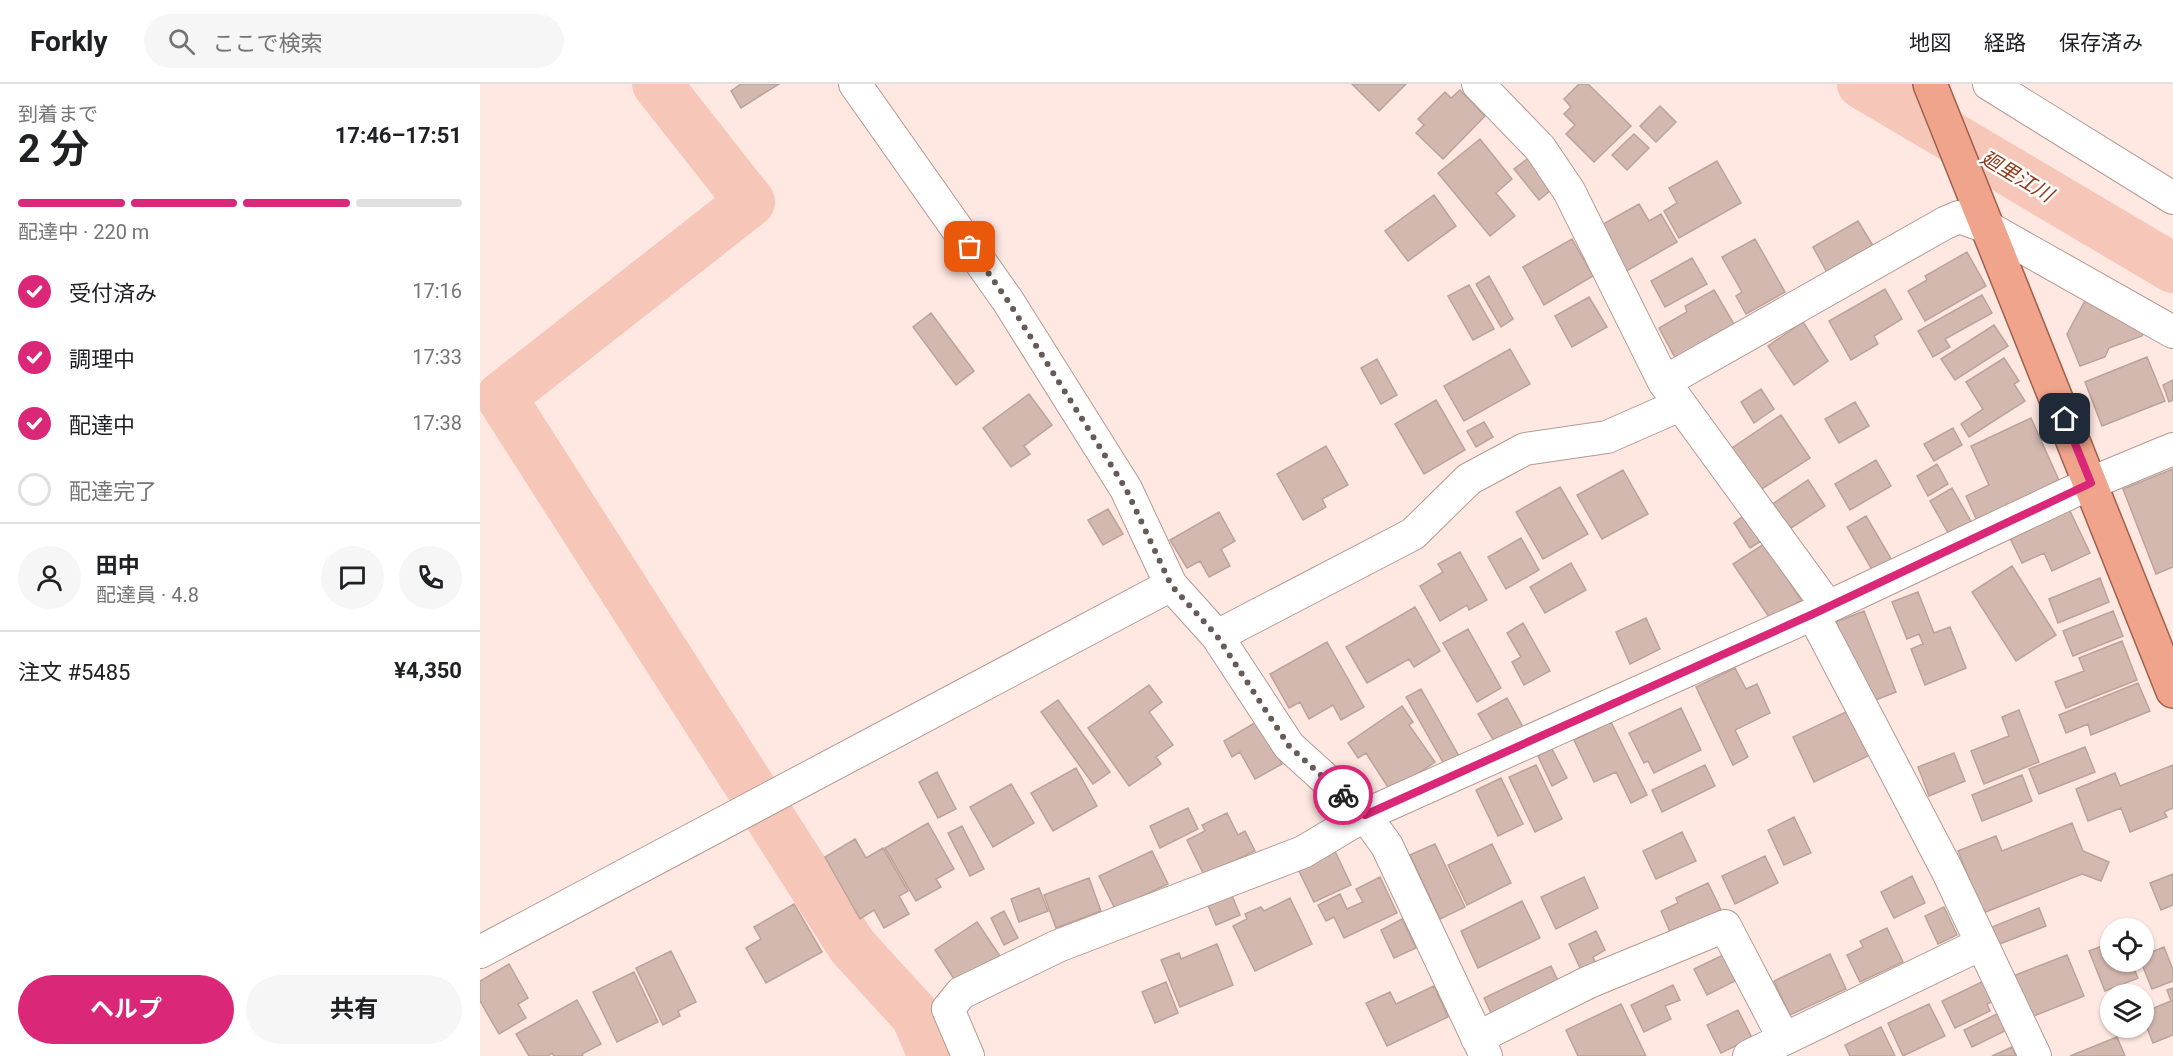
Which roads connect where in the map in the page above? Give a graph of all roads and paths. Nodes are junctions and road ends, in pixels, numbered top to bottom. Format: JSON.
{"nodes":[{"id":1,"x":855,"y":84,"type":"edge"},
{"id":2,"x":1478,"y":84,"type":"edge"},
{"id":3,"x":1930,"y":84,"type":"edge"},
{"id":4,"x":1989,"y":84,"type":"edge"},
{"id":5,"x":2173,"y":198,"type":"edge"},
{"id":6,"x":1987,"y":226,"type":"junction"},
{"id":7,"x":2173,"y":332,"type":"edge"},
{"id":8,"x":1672,"y":394,"type":"junction"},
{"id":9,"x":2173,"y":449,"type":"edge"},
{"id":10,"x":2091,"y":483,"type":"junction"},
{"id":11,"x":1171,"y":585,"type":"junction"},
{"id":12,"x":1821,"y":611,"type":"junction"},
{"id":13,"x":1217,"y":636,"type":"junction"},
{"id":14,"x":2173,"y":691,"type":"edge"},
{"id":15,"x":1365,"y":815,"type":"junction"},
{"id":16,"x":1982,"y":944,"type":"junction"},
{"id":17,"x":480,"y":952,"type":"edge"},
{"id":18,"x":1784,"y":1039,"type":"junction"},
{"id":19,"x":1482,"y":1047,"type":"edge"},
{"id":20,"x":968,"y":1056,"type":"edge"},
{"id":21,"x":1749,"y":1056,"type":"edge"},
{"id":22,"x":2035,"y":1056,"type":"edge"}],
"edges":[{"from":1,"to":11,"type":"street"},
{"from":2,"to":8,"type":"street"},
{"from":3,"to":6,"type":"highway"},
{"from":4,"to":5,"type":"street"},
{"from":6,"to":7,"type":"street"},
{"from":6,"to":8,"type":"street"},
{"from":6,"to":10,"type":"highway"},
{"from":8,"to":12,"type":"street"},
{"from":8,"to":13,"type":"street"},
{"from":9,"to":10,"type":"street"},
{"from":10,"to":12,"type":"street"},
{"from":10,"to":14,"type":"highway"},
{"from":11,"to":13,"type":"street"},
{"from":11,"to":17,"type":"street"},
{"from":12,"to":15,"type":"street"},
{"from":12,"to":16,"type":"street"},
{"from":13,"to":15,"type":"street"},
{"from":15,"to":19,"type":"street"},
{"from":15,"to":20,"type":"street"},
{"from":16,"to":18,"type":"street"},
{"from":16,"to":22,"type":"street"},
{"from":18,"to":19,"type":"street"},
{"from":18,"to":21,"type":"street"}]}
